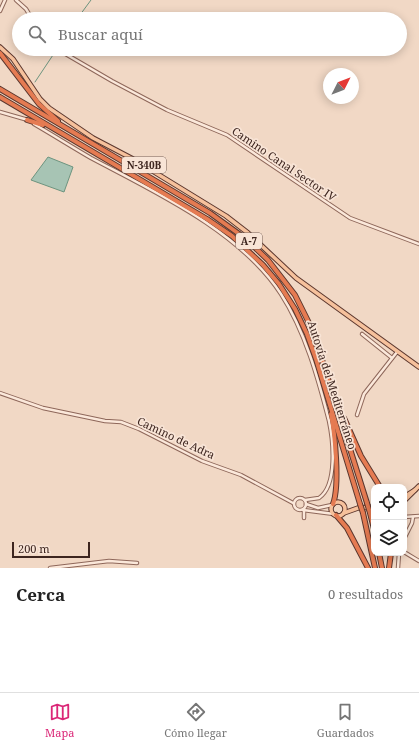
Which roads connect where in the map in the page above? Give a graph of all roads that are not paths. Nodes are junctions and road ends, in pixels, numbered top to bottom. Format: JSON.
{"nodes":[{"id":1,"x":5,"y":0,"type":"edge"},
{"id":2,"x":16,"y":0,"type":"edge"},
{"id":3,"x":0,"y":11,"type":"edge"},
{"id":4,"x":28,"y":12,"type":"edge"},
{"id":5,"x":0,"y":47,"type":"edge"},
{"id":6,"x":0,"y":53,"type":"edge"},
{"id":7,"x":69,"y":56,"type":"edge"},
{"id":8,"x":0,"y":89,"type":"edge"},
{"id":9,"x":0,"y":97,"type":"edge"},
{"id":10,"x":0,"y":112,"type":"edge"},
{"id":11,"x":27,"y":120,"type":"junction"},
{"id":12,"x":61,"y":133,"type":"junction"},
{"id":13,"x":74,"y":133,"type":"junction"},
{"id":14,"x":419,"y":244,"type":"edge"},
{"id":15,"x":362,"y":334,"type":"dead end"},
{"id":16,"x":397,"y":352,"type":"junction"},
{"id":17,"x":392,"y":358,"type":"junction"},
{"id":18,"x":419,"y":367,"type":"edge"},
{"id":19,"x":330,"y":383,"type":"junction"},
{"id":20,"x":324,"y":385,"type":"junction"},
{"id":21,"x":0,"y":393,"type":"edge"},
{"id":22,"x":357,"y":415,"type":"dead end"},
{"id":23,"x":378,"y":484,"type":"edge"},
{"id":24,"x":419,"y":486,"type":"edge"},
{"id":25,"x":407,"y":495,"type":"edge"},
{"id":26,"x":407,"y":498,"type":"edge"},
{"id":27,"x":305,"y":500,"type":"junction"},
{"id":28,"x":294,"y":503,"type":"junction"},
{"id":29,"x":306,"y":504,"type":"junction"},
{"id":30,"x":333,"y":505,"type":"junction"},
{"id":31,"x":344,"y":505,"type":"junction"},
{"id":32,"x":359,"y":506,"type":"junction"},
{"id":33,"x":371,"y":508,"type":"edge"},
{"id":34,"x":303,"y":510,"type":"junction"},
{"id":35,"x":342,"y":514,"type":"junction"},
{"id":36,"x":335,"y":515,"type":"junction"},
{"id":37,"x":407,"y":516,"type":"edge"},
{"id":38,"x":419,"y":516,"type":"edge"},
{"id":39,"x":412,"y":517,"type":"junction"},
{"id":40,"x":304,"y":518,"type":"dead end"},
{"id":41,"x":372,"y":520,"type":"edge"},
{"id":42,"x":407,"y":533,"type":"edge"},
{"id":43,"x":407,"y":554,"type":"edge"},
{"id":44,"x":380,"y":556,"type":"edge"},
{"id":45,"x":390,"y":556,"type":"edge"},
{"id":46,"x":399,"y":556,"type":"edge"},
{"id":47,"x":419,"y":561,"type":"edge"},
{"id":48,"x":138,"y":563,"type":"dead end"},
{"id":49,"x":50,"y":568,"type":"edge"},
{"id":50,"x":368,"y":568,"type":"edge"},
{"id":51,"x":375,"y":568,"type":"edge"},
{"id":52,"x":382,"y":568,"type":"edge"},
{"id":53,"x":389,"y":568,"type":"edge"},
{"id":54,"x":398,"y":568,"type":"edge"}],
"edges":[{"from":1,"to":3,"type":"street"},
{"from":2,"to":4,"type":"street"},
{"from":5,"to":16,"type":"main road","number":"N-340B"},
{"from":6,"to":13,"type":"highway"},
{"from":7,"to":14,"type":"street","name":"Camino Canal Sector IV"},
{"from":8,"to":13,"type":"highway","name":"Autovía del Mediterráneo","number":"A-7"},
{"from":9,"to":12,"type":"highway","name":"Autovía del Mediterráneo","number":"A-7"},
{"from":10,"to":11,"type":"street"},
{"from":11,"to":12,"type":"highway"},
{"from":11,"to":27,"type":"street"},
{"from":12,"to":20,"type":"highway","name":"Autovía del Mediterráneo","number":"A-7"},
{"from":13,"to":19,"type":"highway","name":"Autovía del Mediterráneo","number":"A-7"},
{"from":15,"to":17,"type":"street"},
{"from":16,"to":17,"type":"street"},
{"from":16,"to":18,"type":"main road","number":"N-340B"},
{"from":17,"to":22,"type":"street"},
{"from":19,"to":23,"type":"highway"},
{"from":19,"to":41,"type":"highway","name":"Autovía del Mediterráneo","number":"A-7","bridge":true},
{"from":20,"to":30,"type":"highway"},
{"from":20,"to":32,"type":"highway","name":"Autovía del Mediterráneo","number":"A-7"},
{"from":21,"to":28,"type":"street","name":"Camino de Adra"},
{"from":24,"to":25,"type":"main road"},
{"from":24,"to":26,"type":"main road"},
{"from":27,"to":28,"type":"street"},
{"from":27,"to":29,"type":"street"},
{"from":28,"to":34,"type":"street"},
{"from":29,"to":30,"type":"street"},
{"from":29,"to":34,"type":"street"},
{"from":30,"to":31,"type":"main road"},
{"from":30,"to":36,"type":"main road"},
{"from":31,"to":32,"type":"main road"},
{"from":31,"to":35,"type":"main road"},
{"from":32,"to":33,"type":"main road"},
{"from":32,"to":35,"type":"main road"},
{"from":32,"to":51,"type":"highway","name":"Autovía del Mediterráneo","number":"A-7","bridge":true},
{"from":34,"to":36,"type":"street"},
{"from":34,"to":40,"type":"street"},
{"from":35,"to":36,"type":"main road"},
{"from":36,"to":50,"type":"highway"},
{"from":37,"to":39,"type":"street"},
{"from":38,"to":39,"type":"street"},
{"from":39,"to":42,"type":"street"},
{"from":43,"to":47,"type":"street"},
{"from":44,"to":52,"type":"highway"},
{"from":45,"to":53,"type":"highway"},
{"from":46,"to":54,"type":"street"},
{"from":48,"to":49,"type":"street"}]}
